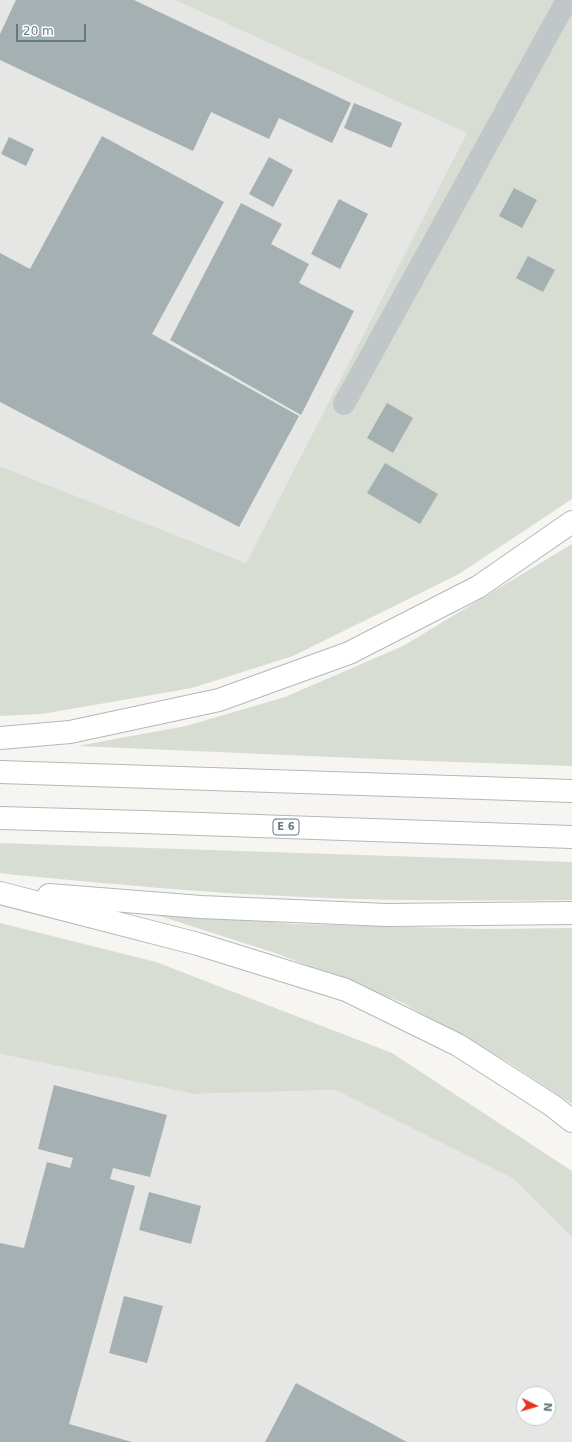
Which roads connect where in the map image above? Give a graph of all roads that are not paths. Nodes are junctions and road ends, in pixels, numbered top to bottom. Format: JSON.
{"nodes":[{"id":1,"x":567,"y":0,"type":"edge"},
{"id":2,"x":344,"y":404,"type":"dead end"},
{"id":3,"x":572,"y":522,"type":"edge"},
{"id":4,"x":0,"y":738,"type":"edge"},
{"id":5,"x":0,"y":772,"type":"edge"},
{"id":6,"x":572,"y":791,"type":"edge"},
{"id":7,"x":0,"y":818,"type":"edge"},
{"id":8,"x":572,"y":837,"type":"edge"},
{"id":9,"x":0,"y":892,"type":"edge"},
{"id":10,"x":572,"y":913,"type":"edge"},
{"id":11,"x":572,"y":1121,"type":"edge"}],
"edges":[{"from":1,"to":2,"type":"lane"},
{"from":3,"to":4,"type":"highway"},
{"from":5,"to":6,"type":"highway"},
{"from":7,"to":8,"type":"highway","number":"E 6"},
{"from":9,"to":10,"type":"highway"},
{"from":9,"to":11,"type":"highway"}]}
